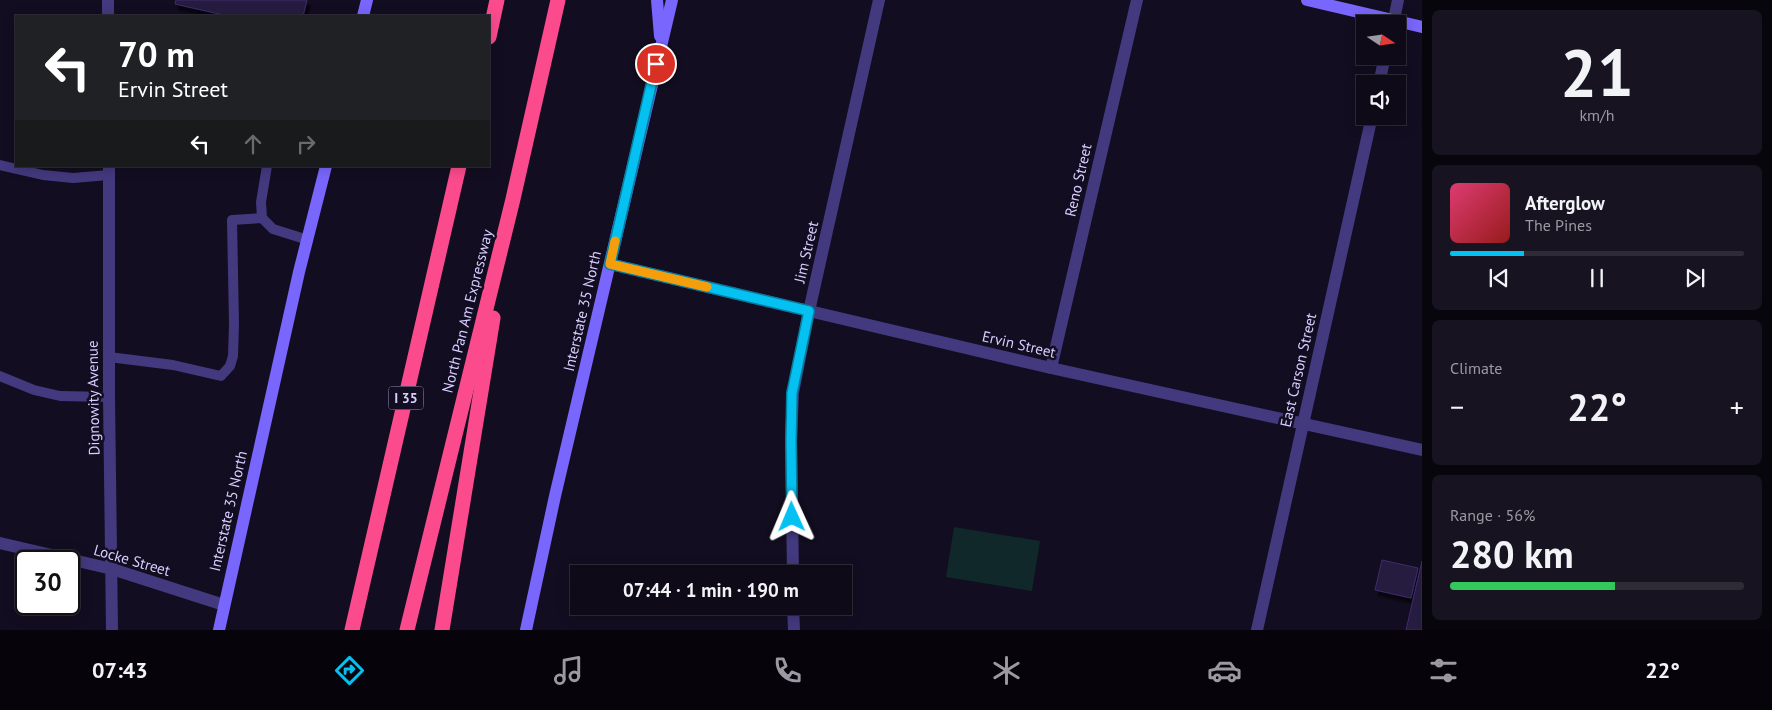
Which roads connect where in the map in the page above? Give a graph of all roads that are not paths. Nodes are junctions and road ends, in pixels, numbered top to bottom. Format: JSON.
{"nodes":[{"id":1,"x":108,"y":0,"type":"edge"},
{"id":2,"x":367,"y":0,"type":"edge"},
{"id":3,"x":497,"y":0,"type":"edge"},
{"id":4,"x":558,"y":0,"type":"edge"},
{"id":5,"x":656,"y":0,"type":"edge"},
{"id":6,"x":672,"y":0,"type":"edge"},
{"id":7,"x":879,"y":0,"type":"edge"},
{"id":8,"x":1137,"y":0,"type":"edge"},
{"id":9,"x":1307,"y":0,"type":"edge"},
{"id":10,"x":1398,"y":0,"type":"edge"},
{"id":11,"x":108,"y":15,"type":"edge"},
{"id":12,"x":363,"y":15,"type":"edge"},
{"id":13,"x":1366,"y":15,"type":"edge"},
{"id":14,"x":1395,"y":15,"type":"edge"},
{"id":15,"x":1406,"y":24,"type":"edge"},
{"id":16,"x":1422,"y":27,"type":"edge"},
{"id":17,"x":490,"y":32,"type":"edge"},
{"id":18,"x":661,"y":46,"type":"junction"},
{"id":19,"x":1370,"y":125,"type":"edge"},
{"id":20,"x":0,"y":165,"type":"edge"},
{"id":21,"x":268,"y":167,"type":"edge"},
{"id":22,"x":326,"y":167,"type":"edge"},
{"id":23,"x":459,"y":167,"type":"edge"},
{"id":24,"x":109,"y":170,"type":"edge"},
{"id":25,"x":513,"y":199,"type":"junction"},
{"id":26,"x":262,"y":218,"type":"junction"},
{"id":27,"x":308,"y":240,"type":"junction"},
{"id":28,"x":610,"y":264,"type":"junction"},
{"id":29,"x":809,"y":311,"type":"junction"},
{"id":30,"x":109,"y":357,"type":"junction"},
{"id":31,"x":1051,"y":368,"type":"junction"},
{"id":32,"x":0,"y":376,"type":"edge"},
{"id":33,"x":109,"y":397,"type":"junction"},
{"id":34,"x":1303,"y":423,"type":"junction"},
{"id":35,"x":1422,"y":450,"type":"edge"},
{"id":36,"x":0,"y":543,"type":"edge"},
{"id":37,"x":793,"y":565,"type":"edge"},
{"id":38,"x":112,"y":569,"type":"junction"},
{"id":39,"x":224,"y":605,"type":"junction"},
{"id":40,"x":793,"y":615,"type":"edge"},
{"id":41,"x":112,"y":630,"type":"edge"},
{"id":42,"x":219,"y":630,"type":"edge"},
{"id":43,"x":352,"y":630,"type":"edge"},
{"id":44,"x":407,"y":630,"type":"edge"},
{"id":45,"x":442,"y":630,"type":"edge"},
{"id":46,"x":526,"y":630,"type":"edge"},
{"id":47,"x":794,"y":630,"type":"edge"},
{"id":48,"x":1257,"y":630,"type":"edge"}],
"edges":[{"from":1,"to":11,"type":"street"},
{"from":2,"to":12,"type":"main road"},
{"from":3,"to":17,"type":"highway"},
{"from":4,"to":25,"type":"highway","name":"North Pan Am Expressway"},
{"from":5,"to":18,"type":"main road"},
{"from":6,"to":18,"type":"main road","name":"Interstate 35 North"},
{"from":7,"to":29,"type":"street","name":"Jim Street"},
{"from":8,"to":31,"type":"street","name":"Reno Street"},
{"from":9,"to":13,"type":"main road"},
{"from":10,"to":14,"type":"street"},
{"from":15,"to":16,"type":"main road"},
{"from":18,"to":28,"type":"main road","name":"Interstate 35 North"},
{"from":19,"to":34,"type":"street","name":"East Carson Street"},
{"from":20,"to":24,"type":"lane"},
{"from":21,"to":26,"type":"lane"},
{"from":22,"to":27,"type":"main road","name":"Interstate 35 North"},
{"from":23,"to":43,"type":"highway","number":"I 35"},
{"from":24,"to":30,"type":"street","name":"Dignowity Avenue"},
{"from":25,"to":44,"type":"highway","name":"North Pan Am Expressway"},
{"from":25,"to":45,"type":"highway"},
{"from":26,"to":27,"type":"lane"},
{"from":26,"to":30,"type":"lane"},
{"from":27,"to":39,"type":"main road","name":"Interstate 35 North"},
{"from":28,"to":29,"type":"street","name":"Ervin Street"},
{"from":28,"to":46,"type":"main road","name":"Interstate 35 North"},
{"from":29,"to":31,"type":"street","name":"Ervin Street"},
{"from":29,"to":37,"type":"street","name":"Jim Street"},
{"from":30,"to":33,"type":"street","name":"Dignowity Avenue"},
{"from":31,"to":34,"type":"street","name":"Ervin Street"},
{"from":32,"to":33,"type":"lane"},
{"from":33,"to":38,"type":"street","name":"Dignowity Avenue"},
{"from":34,"to":35,"type":"street","name":"Ervin Street"},
{"from":34,"to":48,"type":"street","name":"East Carson Street"},
{"from":36,"to":38,"type":"street","name":"Locke Street"},
{"from":38,"to":39,"type":"street","name":"Locke Street"},
{"from":38,"to":41,"type":"street","name":"Dignowity Avenue"},
{"from":39,"to":42,"type":"main road","name":"Interstate 35 North"},
{"from":40,"to":47,"type":"street"}]}
